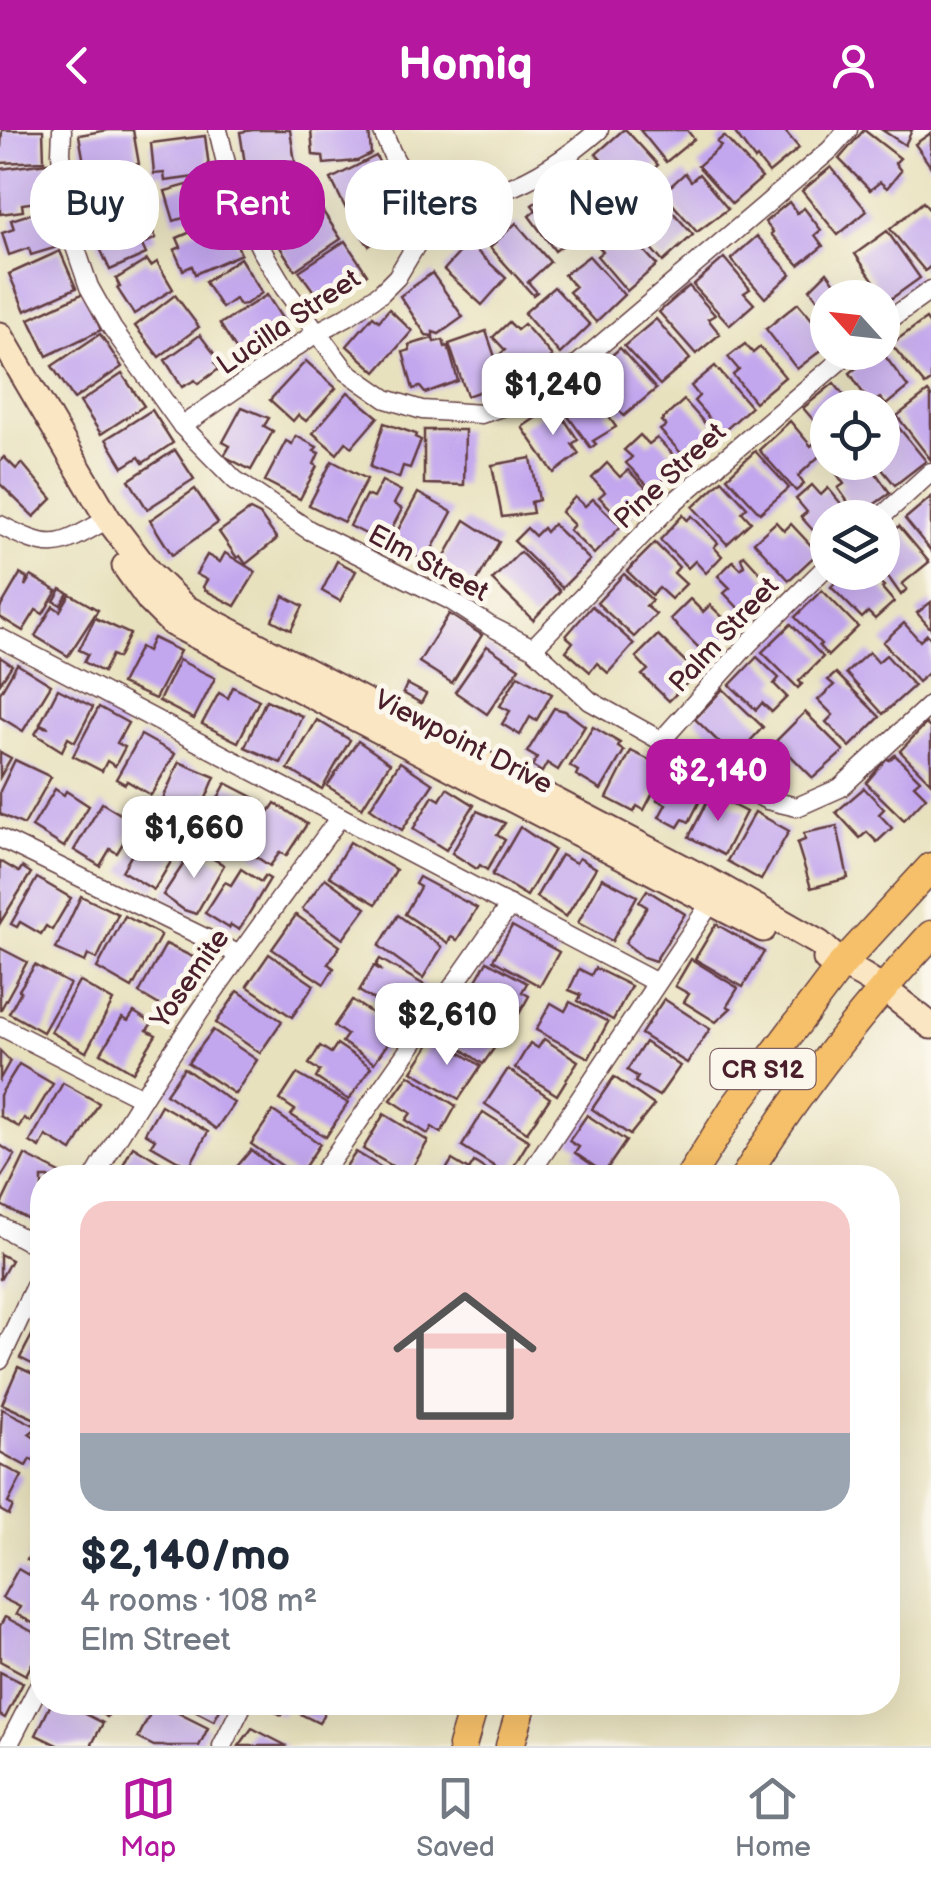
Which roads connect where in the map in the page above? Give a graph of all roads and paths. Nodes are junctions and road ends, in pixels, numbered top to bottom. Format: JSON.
{"nodes":[{"id":1,"x":62,"y":130,"type":"edge"},
{"id":2,"x":218,"y":130,"type":"edge"},
{"id":3,"x":382,"y":130,"type":"edge"},
{"id":4,"x":600,"y":130,"type":"edge"},
{"id":5,"x":848,"y":130,"type":"edge"},
{"id":6,"x":397,"y":160,"type":"edge"},
{"id":7,"x":513,"y":187,"type":"edge"},
{"id":8,"x":413,"y":250,"type":"edge"},
{"id":9,"x":931,"y":290,"type":"edge"},
{"id":10,"x":900,"y":312,"type":"edge"},
{"id":11,"x":316,"y":333,"type":"junction"},
{"id":12,"x":0,"y":335,"type":"edge"},
{"id":13,"x":829,"y":370,"type":"edge"},
{"id":14,"x":182,"y":426,"type":"junction"},
{"id":15,"x":931,"y":472,"type":"edge"},
{"id":16,"x":900,"y":500,"type":"edge"},
{"id":17,"x":108,"y":519,"type":"junction"},
{"id":18,"x":0,"y":524,"type":"edge"},
{"id":19,"x":810,"y":583,"type":"edge"},
{"id":20,"x":0,"y":638,"type":"edge"},
{"id":21,"x":533,"y":648,"type":"junction"},
{"id":22,"x":931,"y":704,"type":"edge"},
{"id":23,"x":660,"y":742,"type":"junction"},
{"id":24,"x":340,"y":816,"type":"junction"},
{"id":25,"x":0,"y":838,"type":"edge"},
{"id":26,"x":931,"y":867,"type":"edge"},
{"id":27,"x":716,"y":896,"type":"junction"},
{"id":28,"x":510,"y":905,"type":"junction"},
{"id":29,"x":931,"y":935,"type":"edge"},
{"id":30,"x":238,"y":954,"type":"junction"},
{"id":31,"x":842,"y":964,"type":"junction"},
{"id":32,"x":657,"y":983,"type":"junction"},
{"id":33,"x":882,"y":987,"type":"junction"},
{"id":34,"x":0,"y":1026,"type":"edge"},
{"id":35,"x":931,"y":1026,"type":"edge"},
{"id":36,"x":140,"y":1097,"type":"junction"},
{"id":37,"x":101,"y":1165,"type":"edge"},
{"id":38,"x":327,"y":1165,"type":"edge"},
{"id":39,"x":537,"y":1165,"type":"edge"},
{"id":40,"x":697,"y":1165,"type":"edge"},
{"id":41,"x":752,"y":1165,"type":"edge"},
{"id":42,"x":0,"y":1226,"type":"edge"},
{"id":43,"x":30,"y":1242,"type":"edge"},
{"id":44,"x":30,"y":1296,"type":"edge"},
{"id":45,"x":0,"y":1360,"type":"edge"},
{"id":46,"x":30,"y":1703,"type":"edge"},
{"id":47,"x":238,"y":1715,"type":"edge"},
{"id":48,"x":471,"y":1715,"type":"edge"},
{"id":49,"x":519,"y":1715,"type":"edge"},
{"id":50,"x":8,"y":1746,"type":"edge"},
{"id":51,"x":222,"y":1746,"type":"edge"},
{"id":52,"x":462,"y":1746,"type":"edge"},
{"id":53,"x":510,"y":1746,"type":"edge"}],
"edges":[{"from":1,"to":14,"type":"street","name":"Elm Street"},
{"from":2,"to":11,"type":"street"},
{"from":3,"to":6,"type":"street"},
{"from":4,"to":7,"type":"street"},
{"from":5,"to":11,"type":"street"},
{"from":8,"to":11,"type":"street","name":"Lucilla Street"},
{"from":9,"to":10,"type":"street"},
{"from":11,"to":14,"type":"street","name":"Lucilla Street"},
{"from":12,"to":17,"type":"street","name":"Viewpoint Drive"},
{"from":13,"to":21,"type":"street","name":"Pine Street"},
{"from":14,"to":21,"type":"street","name":"Elm Street"},
{"from":15,"to":16,"type":"street"},
{"from":17,"to":18,"type":"street"},
{"from":17,"to":27,"type":"street","name":"Viewpoint Drive"},
{"from":19,"to":23,"type":"street","name":"Palm Street"},
{"from":20,"to":24,"type":"street"},
{"from":21,"to":23,"type":"street","name":"Elm Street"},
{"from":22,"to":23,"type":"street","name":"Elm Street"},
{"from":24,"to":28,"type":"street"},
{"from":24,"to":30,"type":"street","name":"Yosemite"},
{"from":25,"to":30,"type":"street"},
{"from":26,"to":31,"type":"main road","number":"CR S12"},
{"from":27,"to":31,"type":"street","name":"Viewpoint Drive"},
{"from":27,"to":32,"type":"street"},
{"from":28,"to":32,"type":"street"},
{"from":28,"to":38,"type":"street"},
{"from":29,"to":33,"type":"main road","number":"CR S12"},
{"from":30,"to":36,"type":"street","name":"Yosemite"},
{"from":31,"to":33,"type":"street","name":"Viewpoint Drive"},
{"from":31,"to":40,"type":"main road","number":"CR S12"},
{"from":32,"to":39,"type":"street"},
{"from":33,"to":35,"type":"street","name":"Viewpoint Drive"},
{"from":33,"to":41,"type":"main road","number":"CR S12"},
{"from":34,"to":36,"type":"street"},
{"from":36,"to":37,"type":"street","name":"Yosemite"},
{"from":42,"to":43,"type":"street"},
{"from":44,"to":45,"type":"street"},
{"from":46,"to":50,"type":"street"},
{"from":47,"to":51,"type":"street"},
{"from":48,"to":52,"type":"main road"},
{"from":49,"to":53,"type":"main road"}]}
